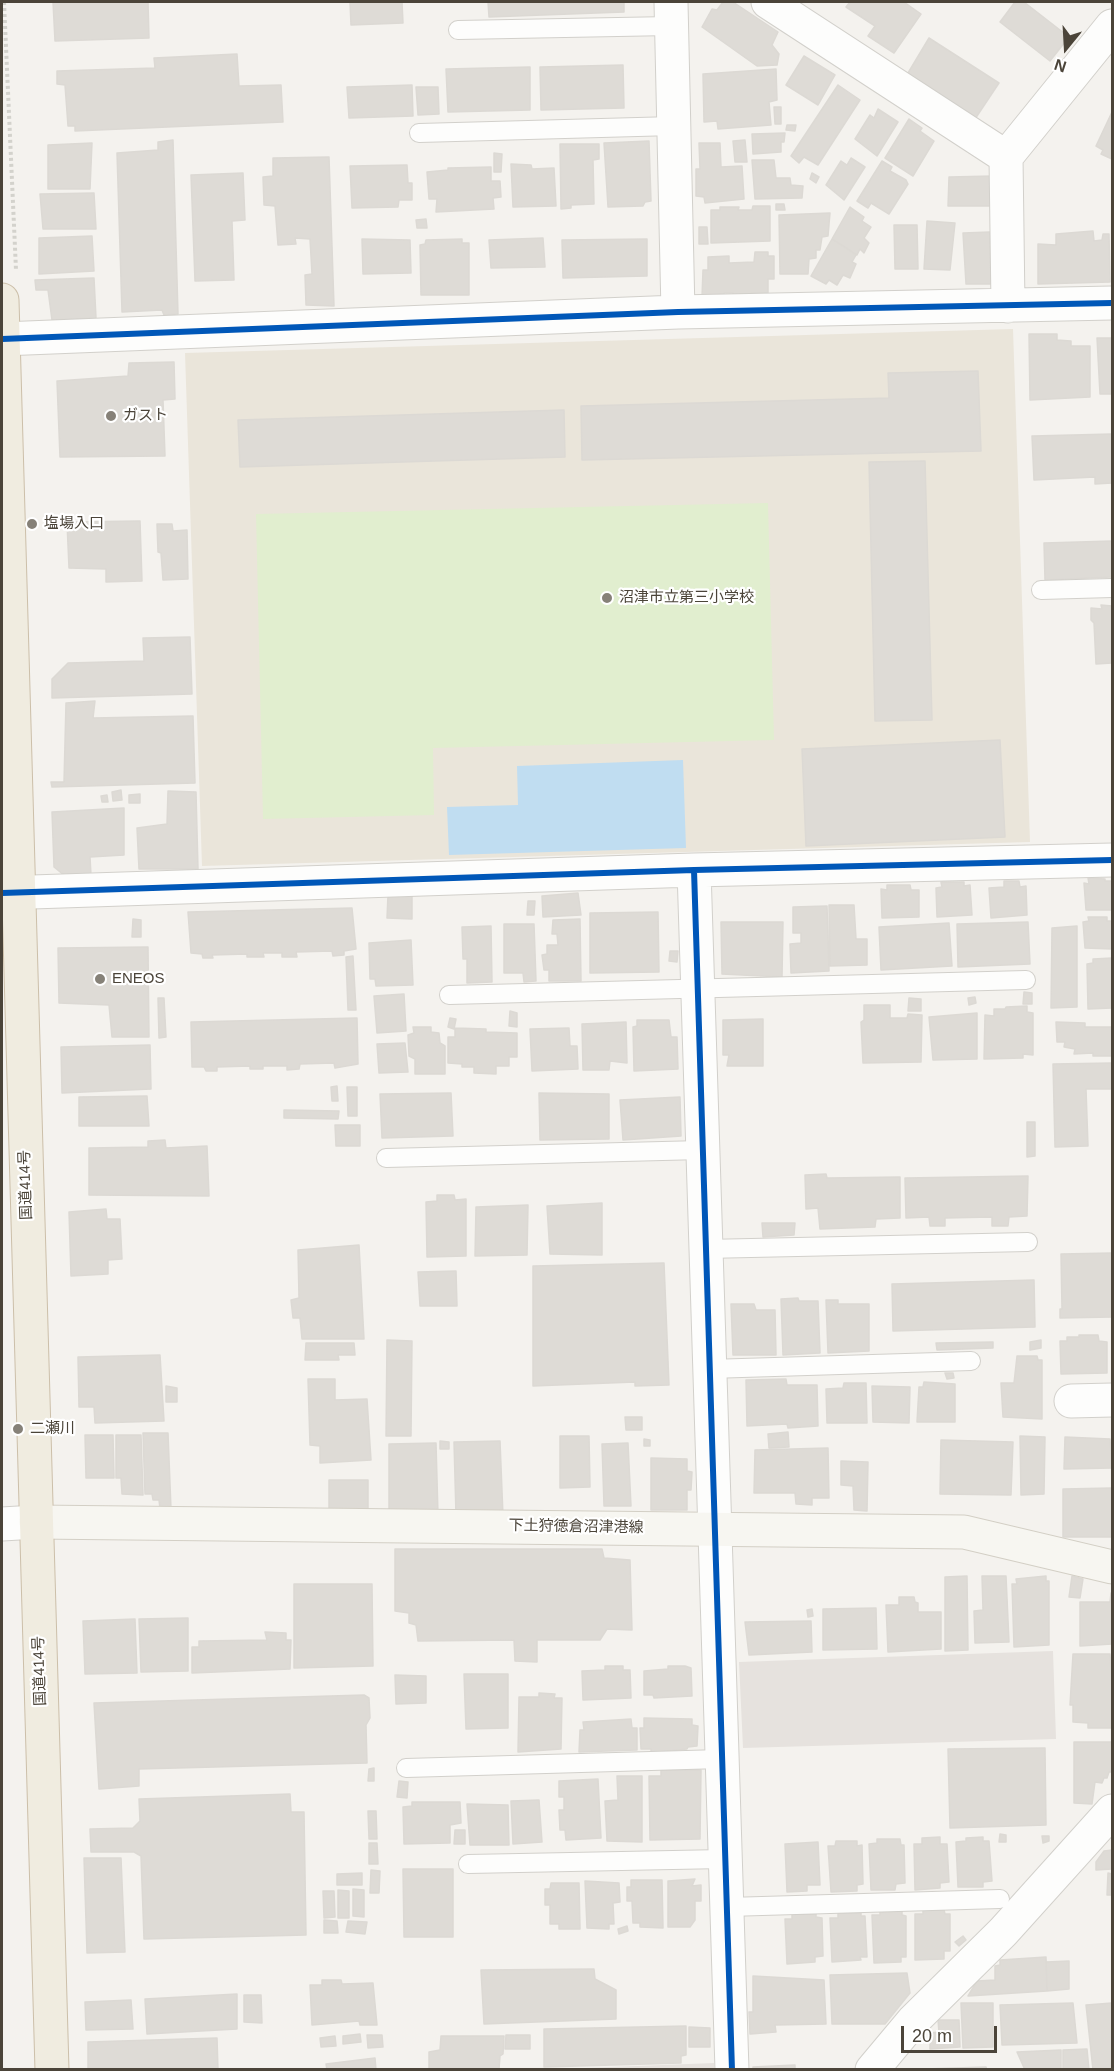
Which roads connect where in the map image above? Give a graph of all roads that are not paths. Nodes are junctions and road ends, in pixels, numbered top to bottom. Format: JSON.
{"nodes":[{"id":1,"x":768,"y":2,"type":"edge"},
{"id":2,"x":671,"y":14,"type":"edge"},
{"id":3,"x":1113,"y":26,"type":"edge"},
{"id":4,"x":458,"y":30,"type":"dead end"},
{"id":5,"x":674,"y":126,"type":"junction"},
{"id":6,"x":419,"y":133,"type":"dead end"},
{"id":7,"x":1006,"y":157,"type":"junction"},
{"id":8,"x":2,"y":300,"type":"edge"},
{"id":9,"x":1113,"y":303,"type":"edge"},
{"id":10,"x":1008,"y":306,"type":"junction"},
{"id":11,"x":678,"y":312,"type":"junction"},
{"id":12,"x":2,"y":339,"type":"edge"},
{"id":13,"x":1113,"y":588,"type":"edge"},
{"id":14,"x":1041,"y":590,"type":"dead end"},
{"id":15,"x":1113,"y":860,"type":"edge"},
{"id":16,"x":694,"y":870,"type":"junction"},
{"id":17,"x":10,"y":893,"type":"edge"},
{"id":18,"x":1026,"y":980,"type":"dead end"},
{"id":19,"x":698,"y":988,"type":"junction"},
{"id":20,"x":449,"y":995,"type":"dead end"},
{"id":21,"x":702,"y":1150,"type":"junction"},
{"id":22,"x":386,"y":1158,"type":"dead end"},
{"id":23,"x":1028,"y":1242,"type":"dead end"},
{"id":24,"x":705,"y":1249,"type":"junction"},
{"id":25,"x":971,"y":1361,"type":"dead end"},
{"id":26,"x":709,"y":1369,"type":"junction"},
{"id":27,"x":1113,"y":1400,"type":"edge"},
{"id":28,"x":1071,"y":1401,"type":"dead end"},
{"id":29,"x":36,"y":1522,"type":"junction"},
{"id":30,"x":2,"y":1524,"type":"edge"},
{"id":31,"x":714,"y":1528,"type":"junction"},
{"id":32,"x":1113,"y":1567,"type":"edge"},
{"id":33,"x":721,"y":1760,"type":"junction"},
{"id":34,"x":406,"y":1768,"type":"dead end"},
{"id":35,"x":1113,"y":1811,"type":"edge"},
{"id":36,"x":724,"y":1859,"type":"junction"},
{"id":37,"x":468,"y":1864,"type":"dead end"},
{"id":38,"x":1000,"y":1899,"type":"dead end"},
{"id":39,"x":728,"y":1906,"type":"junction"},
{"id":40,"x":52,"y":2070,"type":"edge"},
{"id":41,"x":732,"y":2070,"type":"edge"},
{"id":42,"x":872,"y":2070,"type":"edge"}],
"edges":[{"from":1,"to":7,"type":"street"},
{"from":2,"to":4,"type":"lane"},
{"from":2,"to":5,"type":"street"},
{"from":3,"to":7,"type":"street"},
{"from":5,"to":6,"type":"lane"},
{"from":5,"to":11,"type":"street"},
{"from":7,"to":10,"type":"street"},
{"from":8,"to":12,"type":"highway","name":"国道414号"},
{"from":9,"to":10,"type":"street"},
{"from":10,"to":11,"type":"street"},
{"from":11,"to":12,"type":"street"},
{"from":12,"to":17,"type":"highway","name":"国道414号"},
{"from":13,"to":14,"type":"lane"},
{"from":15,"to":16,"type":"street"},
{"from":16,"to":17,"type":"street"},
{"from":16,"to":19,"type":"street"},
{"from":17,"to":29,"type":"highway","name":"国道414号"},
{"from":18,"to":19,"type":"lane"},
{"from":19,"to":20,"type":"lane"},
{"from":19,"to":21,"type":"street"},
{"from":21,"to":22,"type":"lane"},
{"from":21,"to":24,"type":"street"},
{"from":23,"to":24,"type":"lane"},
{"from":24,"to":26,"type":"street"},
{"from":25,"to":26,"type":"lane"},
{"from":26,"to":31,"type":"street"},
{"from":27,"to":28,"type":"street"},
{"from":29,"to":30,"type":"street"},
{"from":29,"to":31,"type":"main road","name":"下土狩徳倉沼津港線"},
{"from":29,"to":40,"type":"highway","name":"国道414号"},
{"from":31,"to":32,"type":"main road","name":"下土狩徳倉沼津港線"},
{"from":31,"to":33,"type":"street"},
{"from":33,"to":34,"type":"lane"},
{"from":33,"to":36,"type":"street"},
{"from":35,"to":42,"type":"street"},
{"from":36,"to":37,"type":"lane"},
{"from":36,"to":39,"type":"street"},
{"from":38,"to":39,"type":"lane"},
{"from":39,"to":41,"type":"street"}]}
